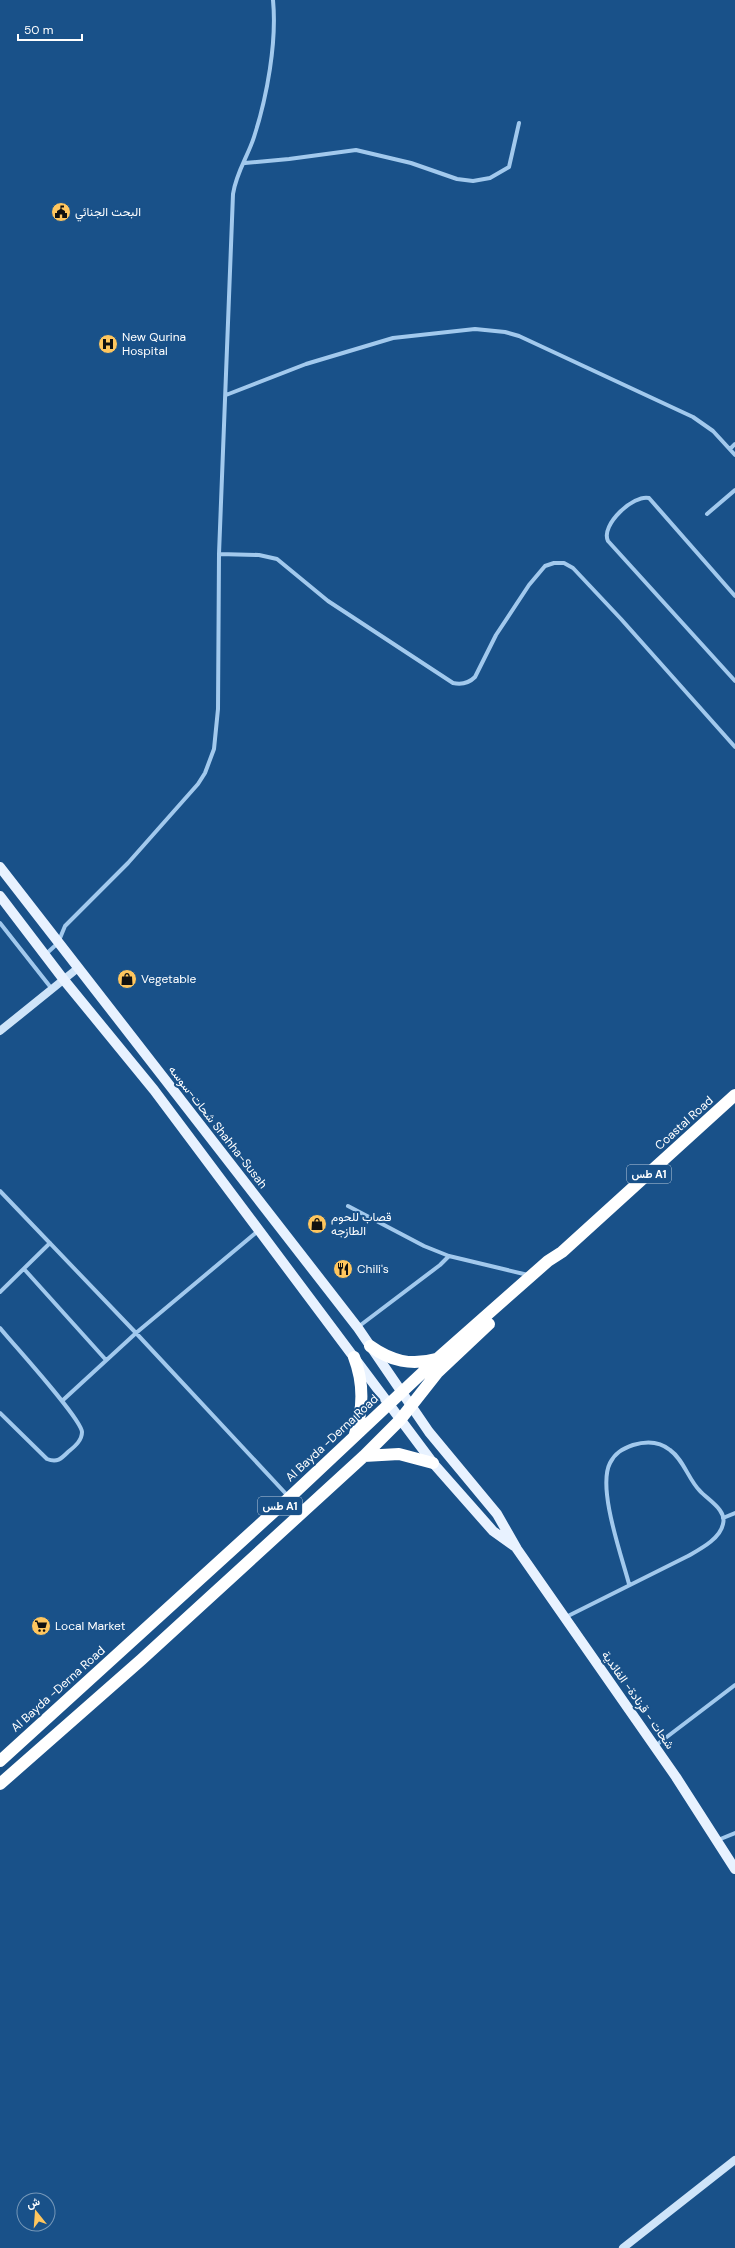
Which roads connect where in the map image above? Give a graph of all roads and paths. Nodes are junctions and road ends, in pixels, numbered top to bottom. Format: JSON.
{"nodes":[{"id":1,"x":273,"y":0,"type":"edge"},
{"id":2,"x":519,"y":124,"type":"dead end"},
{"id":3,"x":245,"y":163,"type":"junction"},
{"id":4,"x":226,"y":395,"type":"junction"},
{"id":5,"x":735,"y":444,"type":"edge"},
{"id":6,"x":730,"y":449,"type":"junction"},
{"id":7,"x":735,"y":455,"type":"edge"},
{"id":8,"x":735,"y":490,"type":"edge"},
{"id":9,"x":707,"y":514,"type":"dead end"},
{"id":10,"x":219,"y":554,"type":"junction"},
{"id":11,"x":734,"y":593,"type":"edge"},
{"id":12,"x":735,"y":681,"type":"edge"},
{"id":13,"x":735,"y":747,"type":"edge"},
{"id":14,"x":0,"y":867,"type":"edge"},
{"id":15,"x":0,"y":896,"type":"edge"},
{"id":16,"x":0,"y":923,"type":"edge"},
{"id":17,"x":58,"y":942,"type":"junction"},
{"id":18,"x":46,"y":954,"type":"junction"},
{"id":19,"x":78,"y":968,"type":"junction"},
{"id":20,"x":64,"y":980,"type":"junction"},
{"id":21,"x":53,"y":989,"type":"junction"},
{"id":22,"x":0,"y":1031,"type":"edge"},
{"id":23,"x":735,"y":1096,"type":"edge"},
{"id":24,"x":0,"y":1191,"type":"edge"},
{"id":25,"x":4,"y":1196,"type":"junction"},
{"id":26,"x":0,"y":1200,"type":"edge"},
{"id":27,"x":348,"y":1206,"type":"dead end"},
{"id":28,"x":258,"y":1230,"type":"junction"},
{"id":29,"x":50,"y":1243,"type":"junction"},
{"id":30,"x":562,"y":1252,"type":"junction"},
{"id":31,"x":449,"y":1256,"type":"junction"},
{"id":32,"x":24,"y":1269,"type":"junction"},
{"id":33,"x":532,"y":1276,"type":"junction"},
{"id":34,"x":0,"y":1292,"type":"edge"},
{"id":35,"x":0,"y":1328,"type":"edge"},
{"id":36,"x":358,"y":1328,"type":"junction"},
{"id":37,"x":136,"y":1332,"type":"junction"},
{"id":38,"x":370,"y":1346,"type":"junction"},
{"id":39,"x":354,"y":1357,"type":"junction"},
{"id":40,"x":437,"y":1359,"type":"junction"},
{"id":41,"x":106,"y":1360,"type":"junction"},
{"id":42,"x":401,"y":1392,"type":"junction"},
{"id":43,"x":62,"y":1401,"type":"junction"},
{"id":44,"x":388,"y":1404,"type":"junction"},
{"id":45,"x":411,"y":1405,"type":"junction"},
{"id":46,"x":0,"y":1413,"type":"edge"},
{"id":47,"x":400,"y":1420,"type":"junction"},
{"id":48,"x":354,"y":1435,"type":"junction"},
{"id":49,"x":364,"y":1456,"type":"junction"},
{"id":50,"x":433,"y":1463,"type":"junction"},
{"id":51,"x":289,"y":1498,"type":"junction"},
{"id":52,"x":735,"y":1513,"type":"edge"},
{"id":53,"x":723,"y":1518,"type":"junction"},
{"id":54,"x":517,"y":1549,"type":"junction"},
{"id":55,"x":630,"y":1584,"type":"junction"},
{"id":56,"x":566,"y":1617,"type":"junction"},
{"id":57,"x":735,"y":1685,"type":"edge"},
{"id":58,"x":654,"y":1746,"type":"junction"},
{"id":59,"x":0,"y":1761,"type":"edge"},
{"id":60,"x":0,"y":1784,"type":"edge"},
{"id":61,"x":735,"y":1834,"type":"edge"},
{"id":62,"x":718,"y":1840,"type":"junction"},
{"id":63,"x":735,"y":1869,"type":"edge"},
{"id":64,"x":735,"y":2160,"type":"edge"},
{"id":65,"x":623,"y":2248,"type":"edge"}],
"edges":[{"from":1,"to":3,"type":"street"},
{"from":2,"to":3,"type":"street"},
{"from":3,"to":4,"type":"street"},
{"from":4,"to":6,"type":"street"},
{"from":4,"to":10,"type":"street"},
{"from":5,"to":6,"type":"street"},
{"from":6,"to":7,"type":"street"},
{"from":8,"to":9,"type":"street"},
{"from":10,"to":13,"type":"street"},
{"from":10,"to":17,"type":"street"},
{"from":11,"to":12,"type":"street"},
{"from":14,"to":17,"type":"main road","name":"شحات-سوسه Shahha-Susah"},
{"from":15,"to":18,"type":"main road"},
{"from":16,"to":21,"type":"street"},
{"from":17,"to":18,"type":"street"},
{"from":17,"to":19,"type":"main road","name":"شحات-سوسه Shahha-Susah"},
{"from":18,"to":20,"type":"main road"},
{"from":19,"to":20,"type":"main road"},
{"from":19,"to":36,"type":"main road","name":"شحات-سوسه Shahha-Susah"},
{"from":20,"to":21,"type":"main road"},
{"from":20,"to":28,"type":"main road"},
{"from":21,"to":22,"type":"main road"},
{"from":23,"to":30,"type":"highway","name":"Coastal Road","number":"طس A1"},
{"from":24,"to":25,"type":"street"},
{"from":25,"to":26,"type":"street"},
{"from":25,"to":29,"type":"street"},
{"from":27,"to":31,"type":"street"},
{"from":28,"to":37,"type":"street"},
{"from":28,"to":39,"type":"main road"},
{"from":29,"to":32,"type":"street"},
{"from":29,"to":37,"type":"street"},
{"from":30,"to":33,"type":"highway","name":"Al Bayda -Derna Road","number":"طس A1"},
{"from":30,"to":45,"type":"highway"},
{"from":31,"to":33,"type":"street"},
{"from":31,"to":36,"type":"street"},
{"from":32,"to":34,"type":"street"},
{"from":32,"to":41,"type":"street"},
{"from":33,"to":40,"type":"highway","name":"Al Bayda -Derna Road","number":"طس A1"},
{"from":35,"to":43,"type":"street"},
{"from":36,"to":38,"type":"main road","name":"شحات-سوسه Shahha-Susah"},
{"from":37,"to":41,"type":"street"},
{"from":37,"to":51,"type":"street"},
{"from":38,"to":40,"type":"highway"},
{"from":38,"to":42,"type":"main road","name":"شحات-سوسه Shahha-Susah"},
{"from":39,"to":44,"type":"main road"},
{"from":39,"to":48,"type":"highway"},
{"from":40,"to":42,"type":"highway","name":"Al Bayda -Derna Road","number":"طس A1"},
{"from":41,"to":43,"type":"street"},
{"from":42,"to":44,"type":"highway","name":"Al Bayda -Derna Road","number":"طس A1"},
{"from":42,"to":45,"type":"main road","name":"شحات-سوسه Shahha-Susah"},
{"from":43,"to":46,"type":"street"},
{"from":44,"to":47,"type":"main road"},
{"from":44,"to":48,"type":"highway","name":"Al Bayda -Derna Road","number":"طس A1"},
{"from":45,"to":47,"type":"highway","number":"طس A1"},
{"from":45,"to":54,"type":"main road","name":"شحات-سوسه Shahha-Susah"},
{"from":47,"to":49,"type":"highway","number":"طس A1"},
{"from":47,"to":50,"type":"main road"},
{"from":48,"to":51,"type":"highway","name":"Al Bayda -Derna Road","number":"طس A1"},
{"from":49,"to":50,"type":"highway"},
{"from":49,"to":60,"type":"highway","number":"طس A1"},
{"from":50,"to":54,"type":"main road"},
{"from":51,"to":59,"type":"highway","name":"Al Bayda -Derna Road","number":"طس A1"},
{"from":52,"to":53,"type":"street"},
{"from":53,"to":55,"type":"street"},
{"from":53,"to":55,"type":"street"},
{"from":54,"to":56,"type":"main road","name":"شحات - قرنادة- الفائدية"},
{"from":55,"to":56,"type":"street"},
{"from":56,"to":58,"type":"main road","name":"شحات - قرنادة- الفائدية"},
{"from":57,"to":58,"type":"street"},
{"from":58,"to":62,"type":"main road","name":"شحات - قرنادة- الفائدية"},
{"from":61,"to":62,"type":"street"},
{"from":62,"to":63,"type":"main road","name":"شحات - قرنادة- الفائدية"},
{"from":64,"to":65,"type":"main road"}]}
